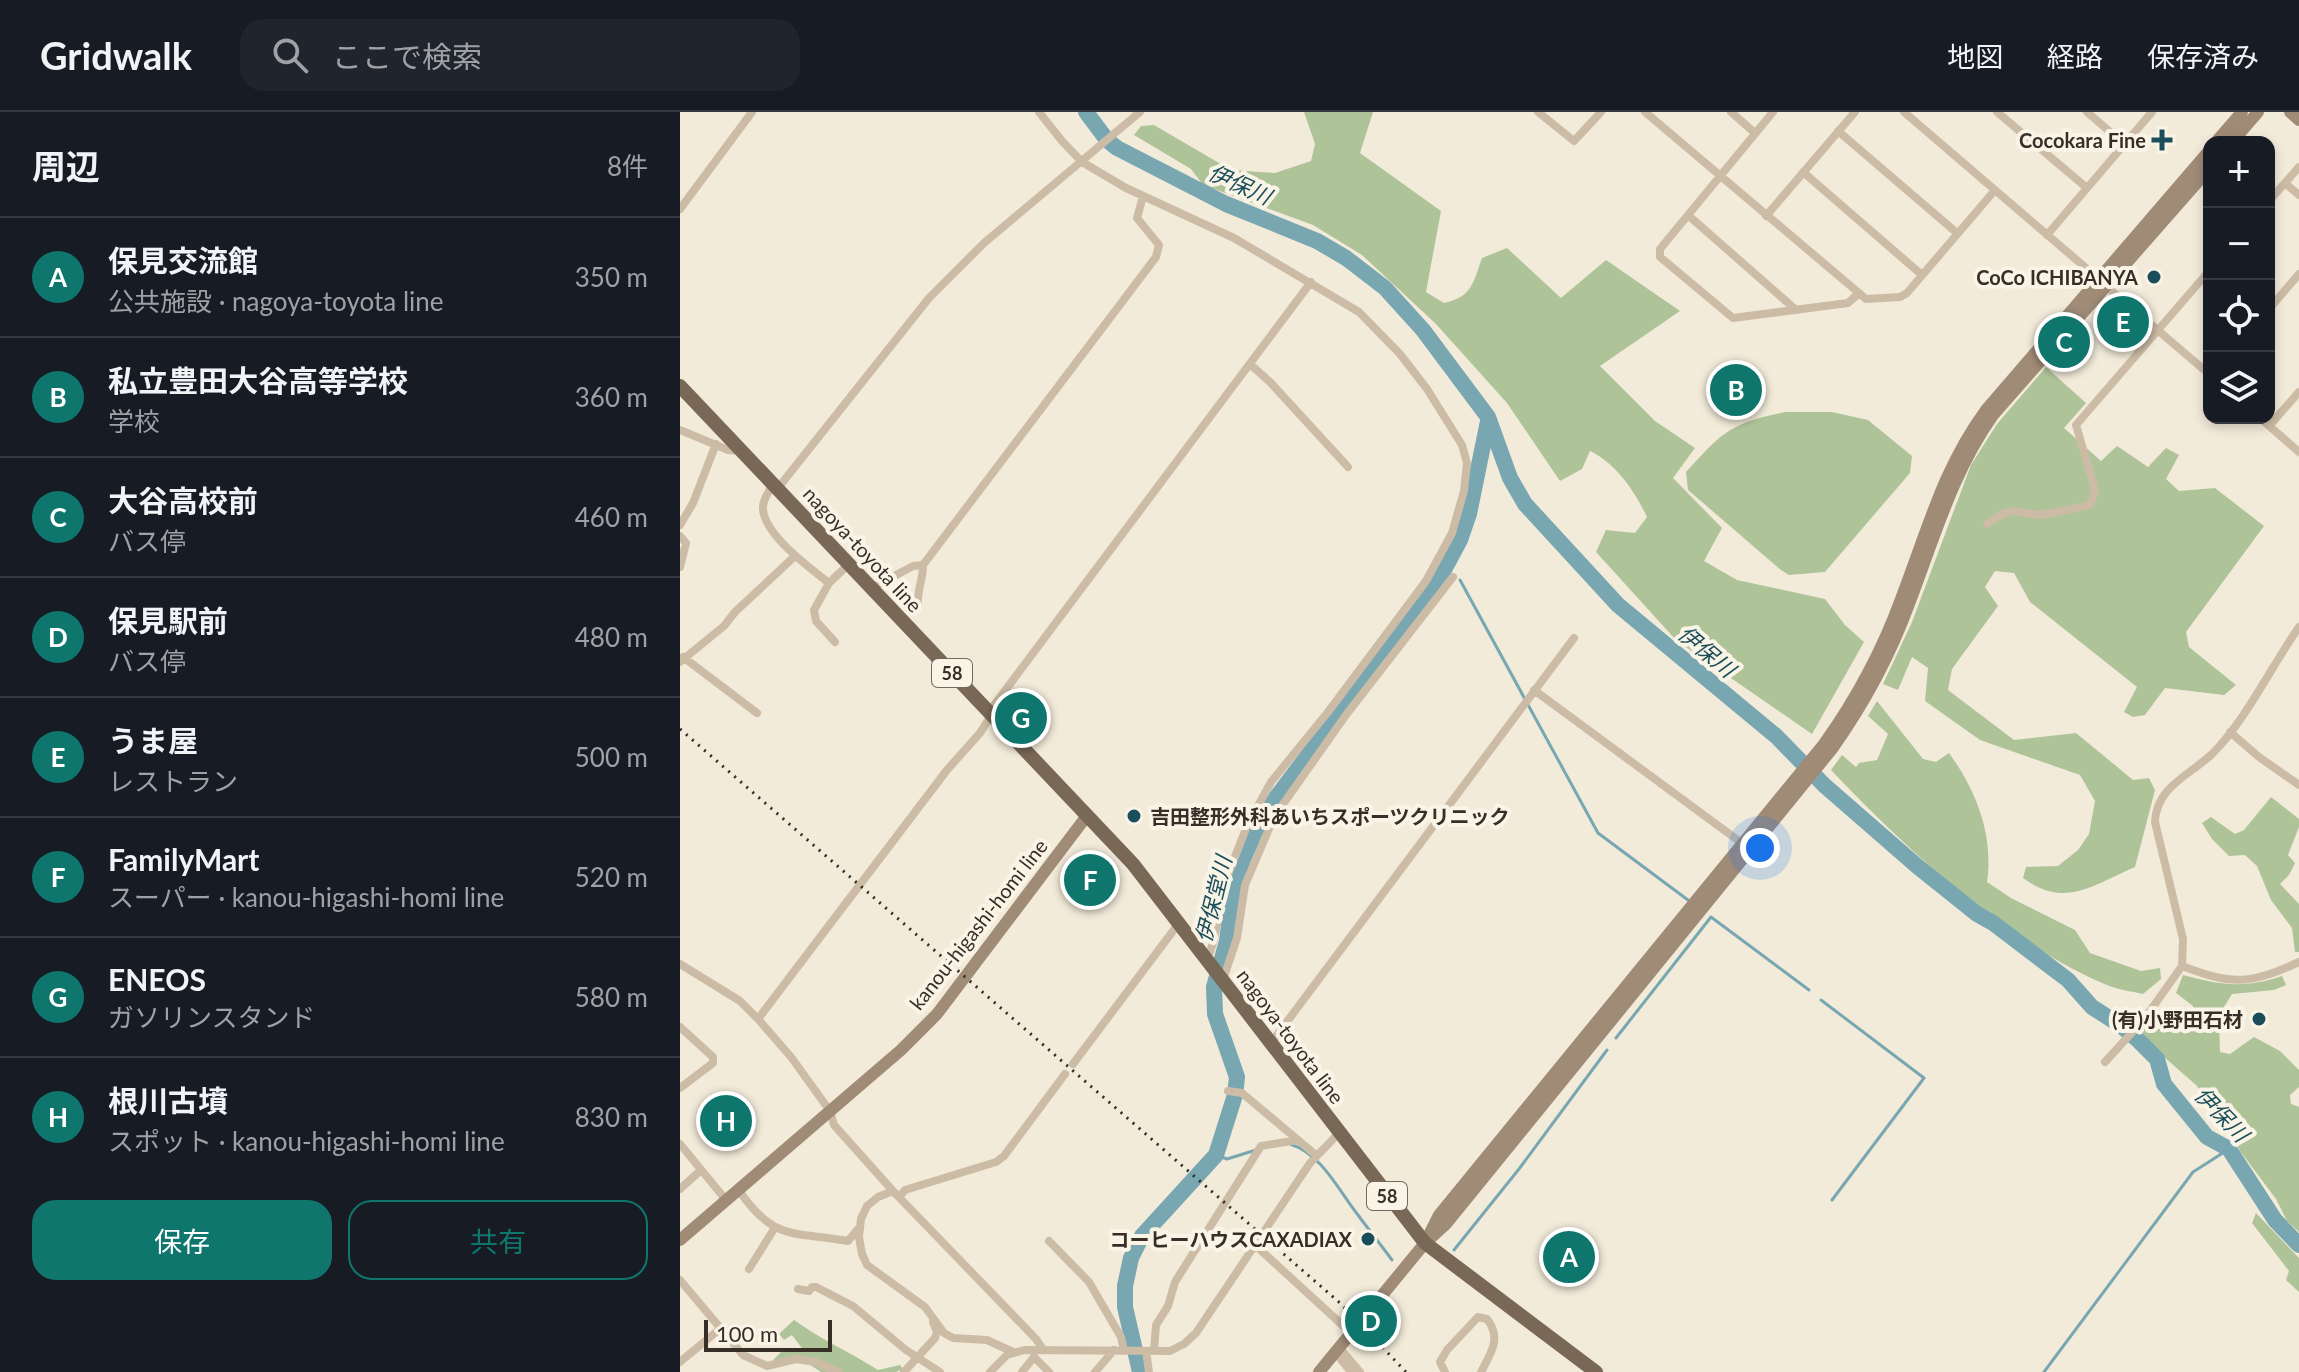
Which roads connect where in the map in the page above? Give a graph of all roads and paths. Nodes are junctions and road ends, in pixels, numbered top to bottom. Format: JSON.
{"nodes":[{"id":1,"x":752,"y":112,"type":"edge"},
{"id":2,"x":1039,"y":112,"type":"edge"},
{"id":3,"x":1140,"y":112,"type":"edge"},
{"id":4,"x":1538,"y":112,"type":"edge"},
{"id":5,"x":1601,"y":112,"type":"edge"},
{"id":6,"x":1645,"y":112,"type":"edge"},
{"id":7,"x":1731,"y":112,"type":"edge"},
{"id":8,"x":1773,"y":112,"type":"edge"},
{"id":9,"x":1855,"y":112,"type":"edge"},
{"id":10,"x":1904,"y":112,"type":"edge"},
{"id":11,"x":1997,"y":112,"type":"edge"},
{"id":12,"x":2087,"y":112,"type":"edge"},
{"id":13,"x":2152,"y":112,"type":"edge"},
{"id":14,"x":2242,"y":112,"type":"edge"},
{"id":15,"x":2258,"y":112,"type":"edge"},
{"id":16,"x":2290,"y":112,"type":"edge"},
{"id":17,"x":2299,"y":120,"type":"edge"},
{"id":18,"x":1838,"y":131,"type":"junction"},
{"id":19,"x":1755,"y":133,"type":"junction"},
{"id":20,"x":2221,"y":136,"type":"edge"},
{"id":21,"x":2237,"y":136,"type":"edge"},
{"id":22,"x":2124,"y":144,"type":"junction"},
{"id":23,"x":2203,"y":158,"type":"edge"},
{"id":24,"x":1085,"y":159,"type":"junction"},
{"id":25,"x":2299,"y":167,"type":"edge"},
{"id":26,"x":1803,"y":172,"type":"junction"},
{"id":27,"x":2203,"y":175,"type":"edge"},
{"id":28,"x":1721,"y":177,"type":"junction"},
{"id":29,"x":2285,"y":183,"type":"junction"},
{"id":30,"x":2087,"y":188,"type":"junction"},
{"id":31,"x":1995,"y":190,"type":"junction"},
{"id":32,"x":2275,"y":194,"type":"edge"},
{"id":33,"x":2299,"y":195,"type":"edge"},
{"id":34,"x":1143,"y":196,"type":"junction"},
{"id":35,"x":680,"y":209,"type":"edge"},
{"id":36,"x":1689,"y":216,"type":"junction"},
{"id":37,"x":1766,"y":216,"type":"junction"},
{"id":38,"x":1957,"y":233,"type":"junction"},
{"id":39,"x":2047,"y":235,"type":"junction"},
{"id":40,"x":2299,"y":274,"type":"edge"},
{"id":41,"x":1922,"y":275,"type":"junction"},
{"id":42,"x":2203,"y":278,"type":"edge"},
{"id":43,"x":1311,"y":282,"type":"junction"},
{"id":44,"x":2103,"y":283,"type":"junction"},
{"id":45,"x":1858,"y":294,"type":"junction"},
{"id":46,"x":2275,"y":302,"type":"edge"},
{"id":47,"x":1795,"y":309,"type":"junction"},
{"id":48,"x":2158,"y":330,"type":"junction"},
{"id":49,"x":1250,"y":364,"type":"junction"},
{"id":50,"x":2203,"y":369,"type":"edge"},
{"id":51,"x":680,"y":386,"type":"edge"},
{"id":52,"x":2299,"y":392,"type":"edge"},
{"id":53,"x":2267,"y":424,"type":"edge"},
{"id":54,"x":2269,"y":426,"type":"junction"},
{"id":55,"x":680,"y":430,"type":"edge"},
{"id":56,"x":716,"y":444,"type":"junction"},
{"id":57,"x":745,"y":452,"type":"junction"},
{"id":58,"x":2299,"y":452,"type":"edge"},
{"id":59,"x":1348,"y":467,"type":"dead end"},
{"id":60,"x":776,"y":485,"type":"junction"},
{"id":61,"x":1987,"y":524,"type":"dead end"},
{"id":62,"x":680,"y":525,"type":"edge"},
{"id":63,"x":680,"y":536,"type":"edge"},
{"id":64,"x":795,"y":556,"type":"junction"},
{"id":65,"x":849,"y":564,"type":"junction"},
{"id":66,"x":923,"y":565,"type":"junction"},
{"id":67,"x":680,"y":567,"type":"edge"},
{"id":68,"x":1453,"y":577,"type":"dead end"},
{"id":69,"x":829,"y":583,"type":"junction"},
{"id":70,"x":872,"y":588,"type":"junction"},
{"id":71,"x":918,"y":604,"type":"dead end"},
{"id":72,"x":2299,"y":627,"type":"edge"},
{"id":73,"x":1574,"y":638,"type":"dead end"},
{"id":74,"x":835,"y":642,"type":"dead end"},
{"id":75,"x":682,"y":659,"type":"edge"},
{"id":76,"x":1534,"y":690,"type":"junction"},
{"id":77,"x":757,"y":713,"type":"dead end"},
{"id":78,"x":990,"y":713,"type":"junction"},
{"id":79,"x":2230,"y":732,"type":"junction"},
{"id":80,"x":2299,"y":785,"type":"edge"},
{"id":81,"x":1793,"y":790,"type":"junction"},
{"id":82,"x":1086,"y":817,"type":"junction"},
{"id":83,"x":1743,"y":844,"type":"junction"},
{"id":84,"x":1179,"y":922,"type":"junction"},
{"id":85,"x":2299,"y":962,"type":"edge"},
{"id":86,"x":680,"y":964,"type":"edge"},
{"id":87,"x":2182,"y":966,"type":"junction"},
{"id":88,"x":1217,"y":971,"type":"junction"},
{"id":89,"x":758,"y":1019,"type":"junction"},
{"id":90,"x":680,"y":1027,"type":"edge"},
{"id":91,"x":1271,"y":1043,"type":"junction"},
{"id":92,"x":2106,"y":1060,"type":"dead end"},
{"id":93,"x":1073,"y":1064,"type":"dead end"},
{"id":94,"x":1065,"y":1074,"type":"dead end"},
{"id":95,"x":681,"y":1086,"type":"edge"},
{"id":96,"x":1228,"y":1091,"type":"dead end"},
{"id":97,"x":830,"y":1111,"type":"junction"},
{"id":98,"x":1339,"y":1133,"type":"junction"},
{"id":99,"x":1298,"y":1140,"type":"junction"},
{"id":100,"x":680,"y":1144,"type":"edge"},
{"id":101,"x":1314,"y":1159,"type":"junction"},
{"id":102,"x":701,"y":1170,"type":"junction"},
{"id":103,"x":680,"y":1189,"type":"edge"},
{"id":104,"x":738,"y":1189,"type":"junction"},
{"id":105,"x":896,"y":1193,"type":"junction"},
{"id":106,"x":726,"y":1200,"type":"junction"},
{"id":107,"x":774,"y":1229,"type":"junction"},
{"id":108,"x":858,"y":1229,"type":"junction"},
{"id":109,"x":680,"y":1240,"type":"edge"},
{"id":110,"x":1049,"y":1241,"type":"dead end"},
{"id":111,"x":1425,"y":1243,"type":"junction"},
{"id":112,"x":1255,"y":1245,"type":"junction"},
{"id":113,"x":749,"y":1269,"type":"dead end"},
{"id":114,"x":680,"y":1280,"type":"edge"},
{"id":115,"x":798,"y":1289,"type":"dead end"},
{"id":116,"x":932,"y":1315,"type":"junction"},
{"id":117,"x":721,"y":1328,"type":"junction"},
{"id":118,"x":1350,"y":1332,"type":"junction"},
{"id":119,"x":1042,"y":1348,"type":"junction"},
{"id":120,"x":1337,"y":1350,"type":"junction"},
{"id":121,"x":1123,"y":1351,"type":"junction"},
{"id":122,"x":1147,"y":1351,"type":"junction"},
{"id":123,"x":1013,"y":1352,"type":"junction"},
{"id":124,"x":919,"y":1357,"type":"junction"},
{"id":125,"x":680,"y":1362,"type":"edge"},
{"id":126,"x":1593,"y":1371,"type":"edge"},
{"id":127,"x":838,"y":1372,"type":"edge"},
{"id":128,"x":904,"y":1372,"type":"edge"},
{"id":129,"x":940,"y":1372,"type":"edge"},
{"id":130,"x":990,"y":1372,"type":"edge"},
{"id":131,"x":1022,"y":1372,"type":"edge"},
{"id":132,"x":1049,"y":1372,"type":"edge"},
{"id":133,"x":1095,"y":1372,"type":"edge"},
{"id":134,"x":1149,"y":1372,"type":"edge"},
{"id":135,"x":1319,"y":1372,"type":"edge"},
{"id":136,"x":1351,"y":1372,"type":"edge"},
{"id":137,"x":1360,"y":1372,"type":"edge"},
{"id":138,"x":1445,"y":1372,"type":"edge"},
{"id":139,"x":1481,"y":1372,"type":"edge"}],
"edges":[{"from":1,"to":35,"type":"street"},
{"from":2,"to":24,"type":"street"},
{"from":3,"to":24,"type":"street"},
{"from":4,"to":5,"type":"street"},
{"from":6,"to":28,"type":"street"},
{"from":7,"to":19,"type":"street"},
{"from":8,"to":19,"type":"street"},
{"from":9,"to":18,"type":"street"},
{"from":10,"to":31,"type":"street"},
{"from":11,"to":30,"type":"street"},
{"from":12,"to":22,"type":"street"},
{"from":13,"to":22,"type":"street"},
{"from":14,"to":20,"type":"street"},
{"from":15,"to":21,"type":"street"},
{"from":16,"to":17,"type":"street"},
{"from":18,"to":26,"type":"street"},
{"from":18,"to":38,"type":"street"},
{"from":19,"to":28,"type":"street"},
{"from":22,"to":30,"type":"street"},
{"from":23,"to":44,"type":"street"},
{"from":24,"to":34,"type":"street"},
{"from":24,"to":60,"type":"street"},
{"from":25,"to":29,"type":"street"},
{"from":26,"to":37,"type":"street"},
{"from":26,"to":41,"type":"street"},
{"from":27,"to":44,"type":"street"},
{"from":28,"to":36,"type":"street"},
{"from":28,"to":37,"type":"street"},
{"from":29,"to":32,"type":"street"},
{"from":29,"to":33,"type":"street"},
{"from":30,"to":39,"type":"street"},
{"from":31,"to":38,"type":"street"},
{"from":31,"to":39,"type":"street"},
{"from":34,"to":43,"type":"street"},
{"from":34,"to":66,"type":"street"},
{"from":36,"to":47,"type":"street"},
{"from":36,"to":47,"type":"street"},
{"from":37,"to":45,"type":"street"},
{"from":38,"to":41,"type":"street"},
{"from":39,"to":44,"type":"street"},
{"from":40,"to":46,"type":"street"},
{"from":41,"to":45,"type":"street"},
{"from":42,"to":48,"type":"street"},
{"from":43,"to":49,"type":"street"},
{"from":43,"to":88,"type":"street"},
{"from":44,"to":48,"type":"street"},
{"from":44,"to":81,"type":"street"},
{"from":45,"to":47,"type":"street"},
{"from":48,"to":50,"type":"street"},
{"from":48,"to":61,"type":"street"},
{"from":49,"to":59,"type":"street"},
{"from":49,"to":78,"type":"street"},
{"from":51,"to":57,"type":"main road","name":"nagoya-toyota line","number":"58"},
{"from":52,"to":54,"type":"street"},
{"from":53,"to":54,"type":"street"},
{"from":54,"to":58,"type":"street"},
{"from":55,"to":56,"type":"street"},
{"from":56,"to":57,"type":"street"},
{"from":56,"to":62,"type":"street"},
{"from":57,"to":60,"type":"main road","name":"nagoya-toyota line","number":"58"},
{"from":60,"to":64,"type":"street"},
{"from":60,"to":65,"type":"main road","name":"nagoya-toyota line","number":"58"},
{"from":63,"to":67,"type":"street"},
{"from":64,"to":69,"type":"street"},
{"from":64,"to":75,"type":"street"},
{"from":65,"to":69,"type":"street"},
{"from":65,"to":70,"type":"main road","name":"nagoya-toyota line","number":"58"},
{"from":66,"to":70,"type":"street"},
{"from":66,"to":71,"type":"street"},
{"from":68,"to":88,"type":"street"},
{"from":69,"to":74,"type":"street"},
{"from":70,"to":78,"type":"main road","name":"nagoya-toyota line","number":"58"},
{"from":72,"to":79,"type":"street"},
{"from":73,"to":76,"type":"street"},
{"from":75,"to":77,"type":"street"},
{"from":76,"to":83,"type":"street"},
{"from":76,"to":91,"type":"street"},
{"from":78,"to":82,"type":"main road","name":"nagoya-toyota line","number":"58"},
{"from":78,"to":89,"type":"street"},
{"from":79,"to":80,"type":"street"},
{"from":79,"to":87,"type":"street"},
{"from":81,"to":83,"type":"street"},
{"from":81,"to":111,"type":"street"},
{"from":82,"to":84,"type":"main road","name":"nagoya-toyota line","number":"58"},
{"from":82,"to":97,"type":"street","name":"kanou-higashi-homi line"},
{"from":83,"to":111,"type":"street"},
{"from":84,"to":88,"type":"main road","name":"nagoya-toyota line","number":"58"},
{"from":84,"to":93,"type":"street"},
{"from":85,"to":87,"type":"street"},
{"from":86,"to":89,"type":"street"},
{"from":87,"to":92,"type":"street"},
{"from":88,"to":91,"type":"main road","name":"nagoya-toyota line","number":"58"},
{"from":89,"to":97,"type":"street"},
{"from":90,"to":95,"type":"street"},
{"from":91,"to":98,"type":"main road","name":"nagoya-toyota line","number":"58"},
{"from":94,"to":105,"type":"street"},
{"from":96,"to":99,"type":"street"},
{"from":97,"to":104,"type":"street","name":"kanou-higashi-homi line"},
{"from":97,"to":105,"type":"street"},
{"from":98,"to":101,"type":"street"},
{"from":98,"to":111,"type":"main road","name":"nagoya-toyota line","number":"58"},
{"from":99,"to":101,"type":"street"},
{"from":99,"to":122,"type":"street"},
{"from":100,"to":102,"type":"street"},
{"from":101,"to":112,"type":"street"},
{"from":102,"to":103,"type":"street"},
{"from":102,"to":106,"type":"street"},
{"from":104,"to":106,"type":"street","name":"kanou-higashi-homi line"},
{"from":104,"to":107,"type":"street"},
{"from":105,"to":108,"type":"street"},
{"from":105,"to":119,"type":"street"},
{"from":106,"to":109,"type":"street","name":"kanou-higashi-homi line"},
{"from":107,"to":108,"type":"street"},
{"from":107,"to":113,"type":"street"},
{"from":108,"to":116,"type":"street"},
{"from":110,"to":121,"type":"street"},
{"from":111,"to":118,"type":"street"},
{"from":111,"to":126,"type":"main road","name":"nagoya-toyota line","number":"58"},
{"from":112,"to":118,"type":"street"},
{"from":112,"to":122,"type":"street"},
{"from":114,"to":117,"type":"street"},
{"from":115,"to":124,"type":"street"},
{"from":116,"to":123,"type":"street"},
{"from":116,"to":124,"type":"street"},
{"from":117,"to":125,"type":"street"},
{"from":117,"to":127,"type":"street"},
{"from":118,"to":120,"type":"street"},
{"from":119,"to":121,"type":"street"},
{"from":119,"to":123,"type":"street"},
{"from":120,"to":135,"type":"street"},
{"from":120,"to":136,"type":"street"},
{"from":120,"to":137,"type":"street"},
{"from":121,"to":122,"type":"street"},
{"from":121,"to":133,"type":"street"},
{"from":122,"to":134,"type":"street"},
{"from":123,"to":130,"type":"street"},
{"from":124,"to":128,"type":"street"},
{"from":124,"to":129,"type":"street"},
{"from":131,"to":132,"type":"street"},
{"from":138,"to":139,"type":"street"}]}
